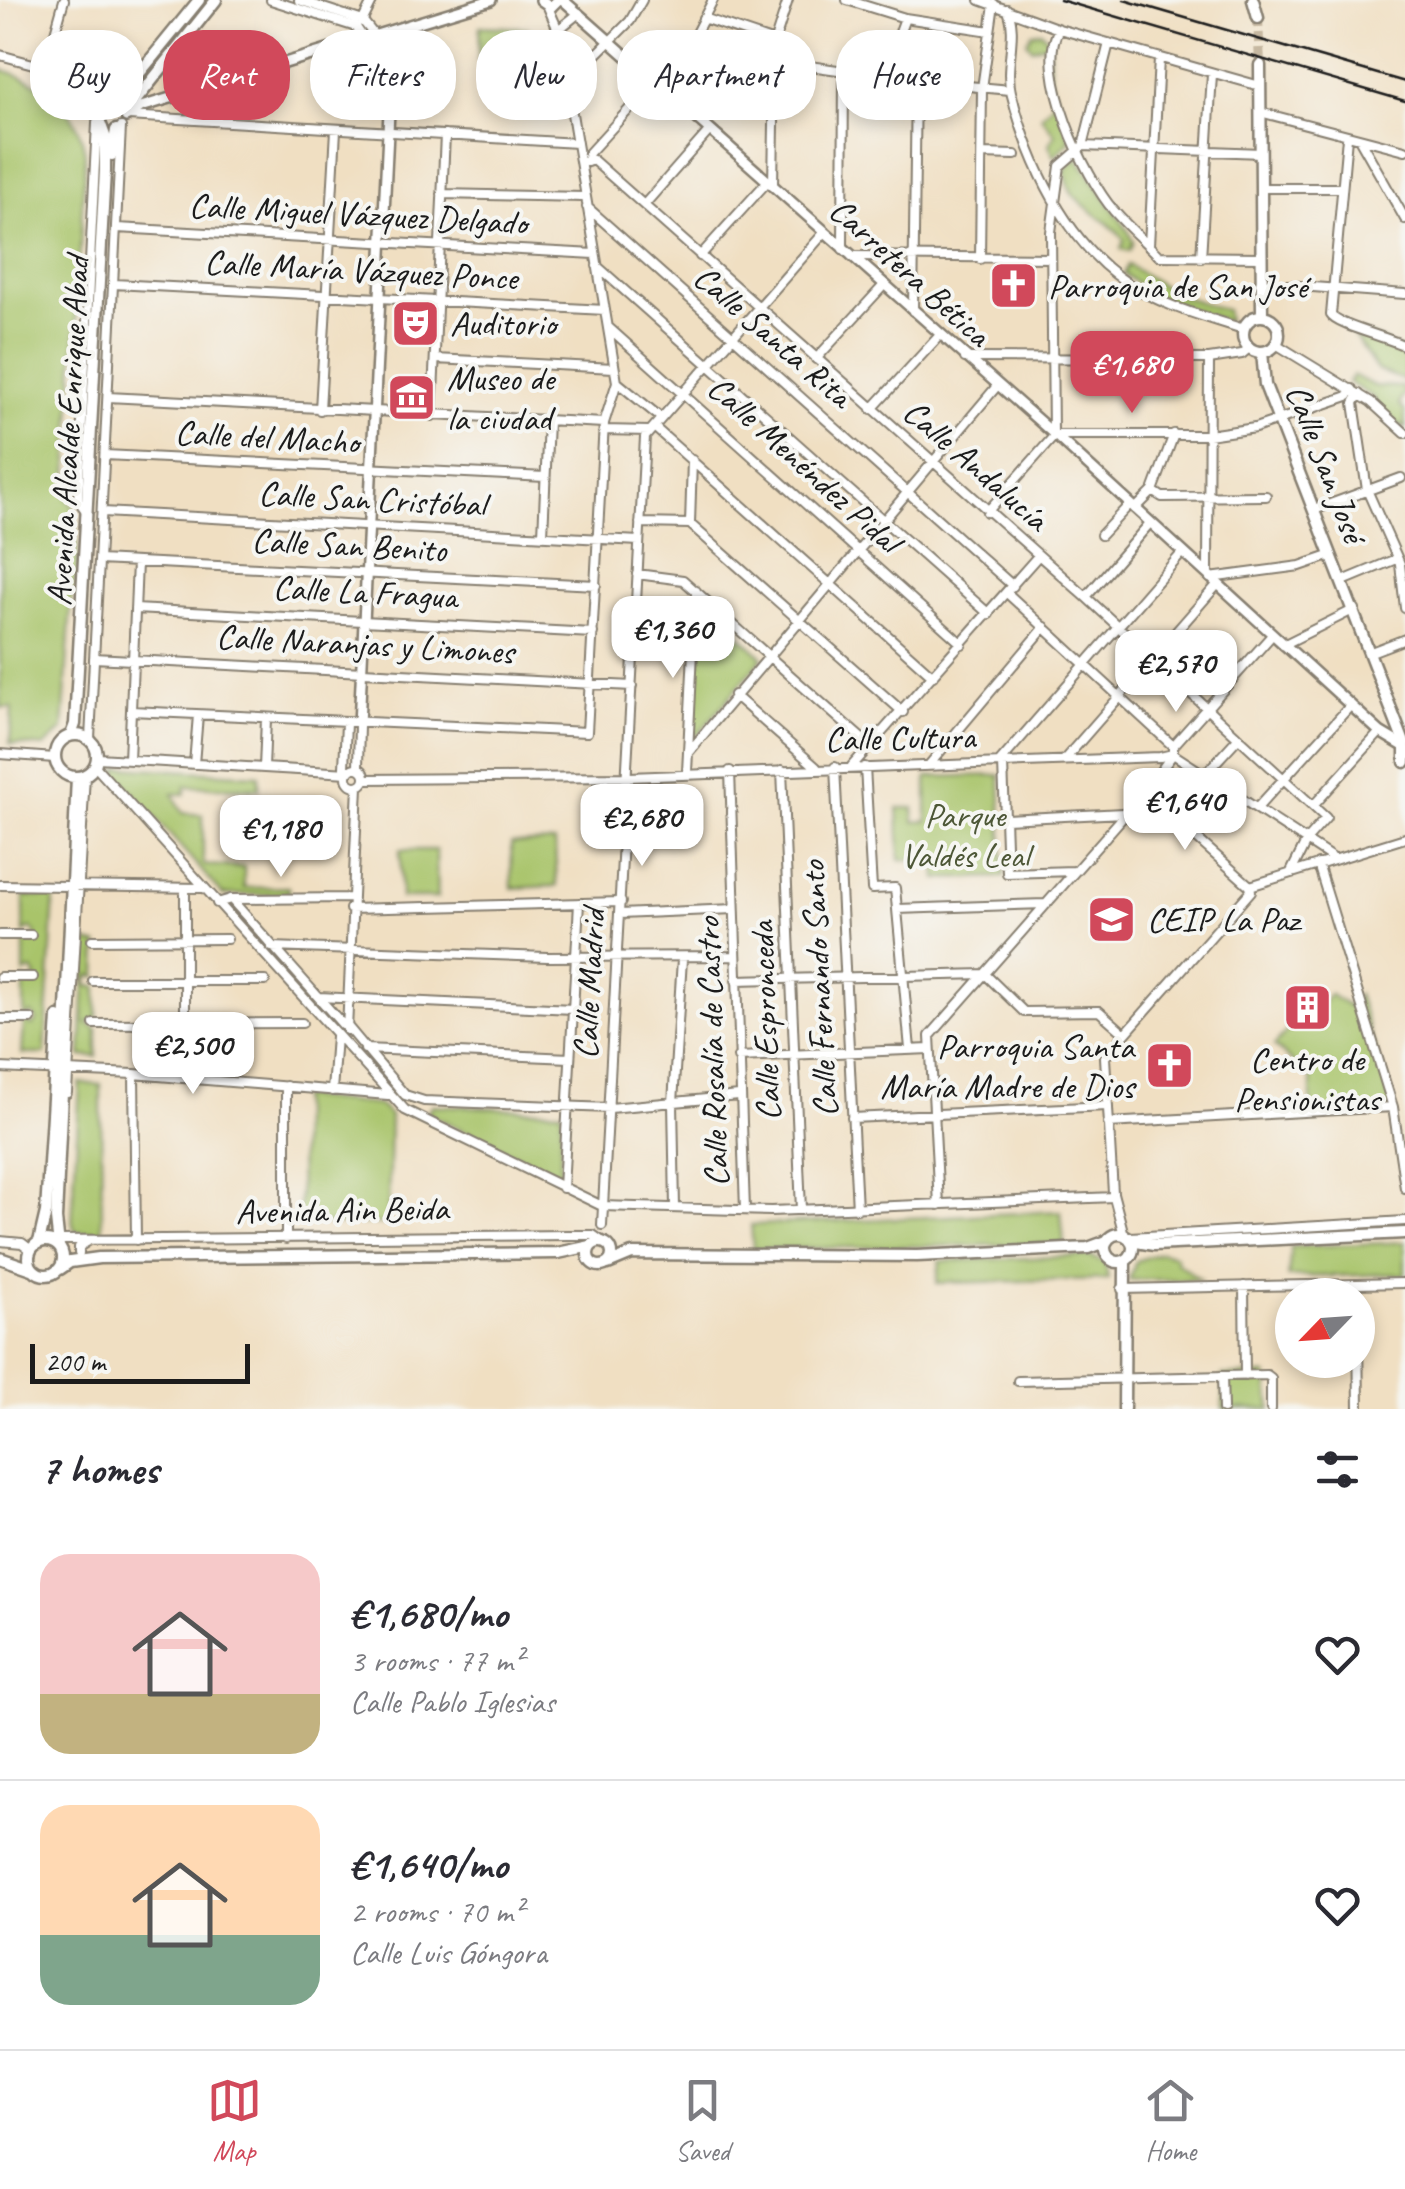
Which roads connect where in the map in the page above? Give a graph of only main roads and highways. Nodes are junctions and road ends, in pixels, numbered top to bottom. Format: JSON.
{"nodes":[{"id":1,"x":198,"y":0,"type":"edge"},
{"id":2,"x":216,"y":0,"type":"edge"},
{"id":3,"x":1253,"y":0,"type":"edge"},
{"id":4,"x":1258,"y":18,"type":"tunnel mouth"},
{"id":5,"x":1260,"y":65,"type":"tunnel mouth"},
{"id":6,"x":143,"y":68,"type":"edge"},
{"id":7,"x":143,"y":87,"type":"edge"},
{"id":8,"x":100,"y":120,"type":"edge"},
{"id":9,"x":124,"y":120,"type":"joint"},
{"id":10,"x":100,"y":123,"type":"junction"},
{"id":11,"x":1262,"y":316,"type":"junction"},
{"id":12,"x":1262,"y":352,"type":"junction"},
{"id":13,"x":1402,"y":728,"type":"edge"},
{"id":14,"x":80,"y":736,"type":"junction"},
{"id":15,"x":1404,"y":751,"type":"edge"},
{"id":16,"x":78,"y":776,"type":"junction"},
{"id":17,"x":62,"y":1071,"type":"junction"},
{"id":18,"x":1405,"y":1234,"type":"edge"},
{"id":19,"x":1120,"y":1238,"type":"junction"},
{"id":20,"x":598,"y":1243,"type":"junction"},
{"id":21,"x":1154,"y":1245,"type":"junction"},
{"id":22,"x":60,"y":1246,"type":"junction"},
{"id":23,"x":32,"y":1247,"type":"junction"},
{"id":24,"x":1088,"y":1248,"type":"junction"},
{"id":25,"x":558,"y":1252,"type":"junction"},
{"id":26,"x":632,"y":1254,"type":"junction"},
{"id":27,"x":0,"y":1256,"type":"edge"},
{"id":28,"x":99,"y":1258,"type":"junction"},
{"id":29,"x":1119,"y":1258,"type":"junction"},
{"id":30,"x":590,"y":1261,"type":"junction"},
{"id":31,"x":608,"y":1264,"type":"junction"},
{"id":32,"x":33,"y":1269,"type":"junction"},
{"id":33,"x":60,"y":1269,"type":"junction"},
{"id":34,"x":1121,"y":1379,"type":"junction"},
{"id":35,"x":1121,"y":1409,"type":"edge"}],
"edges":[{"from":1,"to":6,"type":"main road"},
{"from":2,"to":7,"type":"main road"},
{"from":3,"to":4,"type":"main road"},
{"from":5,"to":11,"type":"main road"},
{"from":8,"to":10,"type":"main road"},
{"from":9,"to":10,"type":"main road"},
{"from":9,"to":14,"type":"main road","name":"Avenida Alcalde Enrique Abad"},
{"from":10,"to":14,"type":"main road","name":"Avenida Alcalde Enrique Abad"},
{"from":11,"to":12,"type":"main road"},
{"from":11,"to":12,"type":"main road"},
{"from":12,"to":13,"type":"main road","name":"Calle San José"},
{"from":13,"to":15,"type":"main road","name":"Calle San José"},
{"from":14,"to":16,"type":"main road"},
{"from":14,"to":16,"type":"main road"},
{"from":16,"to":17,"type":"main road"},
{"from":17,"to":22,"type":"main road"},
{"from":17,"to":23,"type":"main road"},
{"from":18,"to":21,"type":"main road"},
{"from":19,"to":21,"type":"main road"},
{"from":19,"to":24,"type":"main road"},
{"from":19,"to":29,"type":"main road"},
{"from":19,"to":29,"type":"main road"},
{"from":20,"to":25,"type":"main road"},
{"from":20,"to":26,"type":"main road"},
{"from":20,"to":30,"type":"main road"},
{"from":20,"to":31,"type":"main road"},
{"from":21,"to":29,"type":"main road"},
{"from":22,"to":23,"type":"main road"},
{"from":22,"to":28,"type":"main road"},
{"from":22,"to":33,"type":"main road"},
{"from":23,"to":27,"type":"main road"},
{"from":23,"to":32,"type":"main road"},
{"from":24,"to":26,"type":"main road"},
{"from":24,"to":29,"type":"main road"},
{"from":25,"to":28,"type":"main road"},
{"from":25,"to":30,"type":"main road"},
{"from":26,"to":31,"type":"main road"},
{"from":27,"to":32,"type":"main road"},
{"from":28,"to":33,"type":"main road"},
{"from":29,"to":34,"type":"main road"},
{"from":29,"to":34,"type":"main road"},
{"from":30,"to":31,"type":"main road"},
{"from":32,"to":33,"type":"main road"},
{"from":34,"to":35,"type":"main road"}]}
